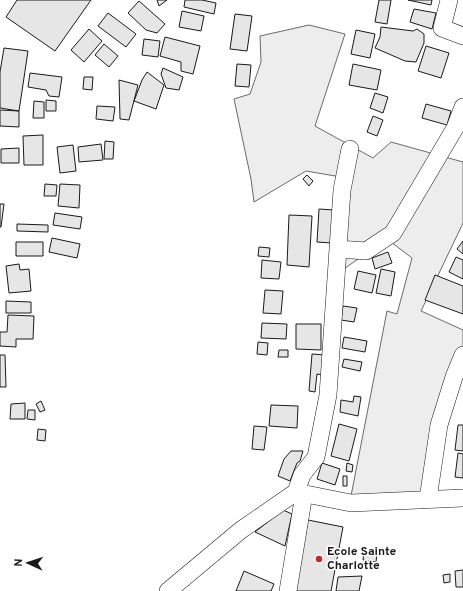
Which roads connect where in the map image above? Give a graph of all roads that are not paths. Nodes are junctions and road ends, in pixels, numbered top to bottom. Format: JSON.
{"nodes":[{"id":1,"x":448,"y":0,"type":"edge"},
{"id":2,"x":463,"y":36,"type":"edge"},
{"id":3,"x":463,"y":107,"type":"edge"},
{"id":4,"x":350,"y":149,"type":"dead end"},
{"id":5,"x":338,"y":250,"type":"junction"},
{"id":6,"x":463,"y":356,"type":"edge"},
{"id":7,"x":300,"y":493,"type":"junction"},
{"id":8,"x":463,"y":498,"type":"edge"},
{"id":9,"x":428,"y":499,"type":"junction"},
{"id":10,"x":168,"y":591,"type":"edge"},
{"id":11,"x":288,"y":591,"type":"edge"}],
"edges":[{"from":1,"to":2,"type":"street"},
{"from":3,"to":5,"type":"street"},
{"from":4,"to":5,"type":"street"},
{"from":5,"to":7,"type":"street"},
{"from":6,"to":9,"type":"street"},
{"from":7,"to":9,"type":"street"},
{"from":7,"to":10,"type":"street"},
{"from":7,"to":11,"type":"street"},
{"from":8,"to":9,"type":"street"}]}
